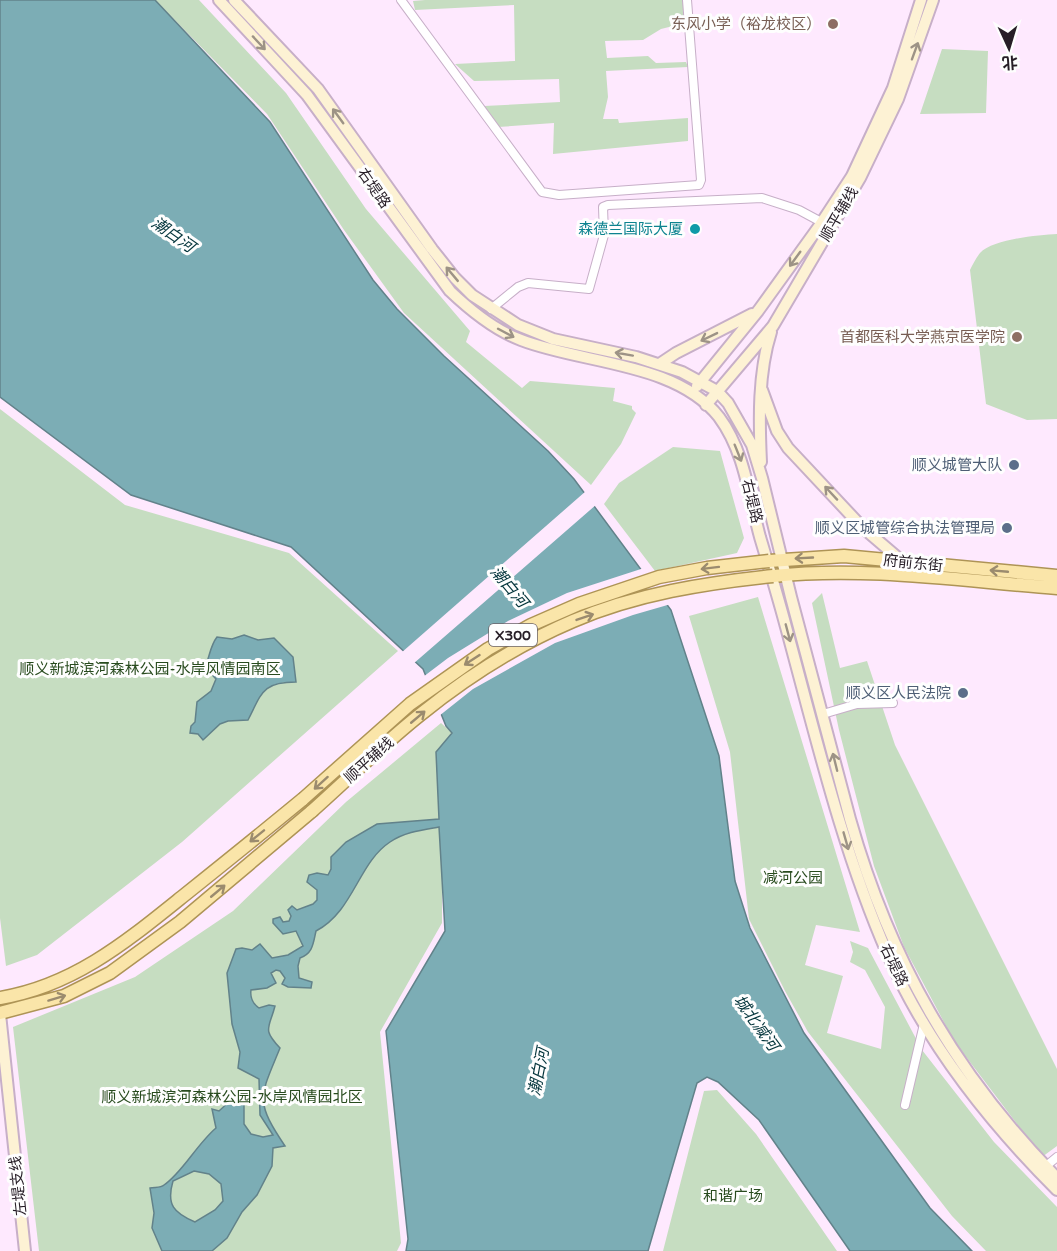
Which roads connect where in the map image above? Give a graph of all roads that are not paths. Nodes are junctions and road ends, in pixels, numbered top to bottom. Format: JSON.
{"nodes":[{"id":1,"x":219,"y":0,"type":"edge"},
{"id":2,"x":234,"y":0,"type":"edge"},
{"id":3,"x":401,"y":0,"type":"edge"},
{"id":4,"x":687,"y":0,"type":"edge"},
{"id":5,"x":921,"y":0,"type":"edge"},
{"id":6,"x":933,"y":0,"type":"edge"},
{"id":7,"x":827,"y":225,"type":"junction"},
{"id":8,"x":491,"y":309,"type":"junction"},
{"id":9,"x":758,"y":311,"type":"junction"},
{"id":10,"x":772,"y":326,"type":"junction"},
{"id":11,"x":661,"y":363,"type":"junction"},
{"id":12,"x":701,"y":381,"type":"junction"},
{"id":13,"x":762,"y":390,"type":"junction"},
{"id":14,"x":717,"y":391,"type":"junction"},
{"id":15,"x":692,"y":394,"type":"junction"},
{"id":16,"x":706,"y":405,"type":"junction"},
{"id":17,"x":762,"y":478,"type":"junction"},
{"id":18,"x":783,"y":560,"type":"junction"},
{"id":19,"x":769,"y":561,"type":"junction"},
{"id":20,"x":903,"y":562,"type":"junction"},
{"id":21,"x":786,"y":575,"type":"junction"},
{"id":22,"x":773,"y":576,"type":"junction"},
{"id":23,"x":1057,"y":576,"type":"edge"},
{"id":24,"x":1057,"y":588,"type":"edge"},
{"id":25,"x":893,"y":703,"type":"dead end"},
{"id":26,"x":823,"y":714,"type":"junction"},
{"id":27,"x":0,"y":998,"type":"edge"},
{"id":28,"x":0,"y":1014,"type":"edge"},
{"id":29,"x":924,"y":1024,"type":"junction"},
{"id":30,"x":905,"y":1105,"type":"dead end"},
{"id":31,"x":1057,"y":1157,"type":"edge"},
{"id":32,"x":1046,"y":1166,"type":"junction"},
{"id":33,"x":1057,"y":1178,"type":"edge"},
{"id":34,"x":1057,"y":1190,"type":"edge"},
{"id":35,"x":25,"y":1251,"type":"edge"}],
"edges":[{"from":1,"to":15,"type":"main road","name":"右堤路","one_way":true},
{"from":8,"to":2,"type":"main road","name":"右堤路","one_way":true},
{"from":3,"to":4,"type":"street"},
{"from":5,"to":7,"type":"main road","name":"顺平辅线"},
{"from":7,"to":6,"type":"main road","name":"顺平辅线","one_way":true},
{"from":7,"to":8,"type":"street"},
{"from":7,"to":9,"type":"main road","name":"顺平辅线","one_way":true},
{"from":7,"to":10,"type":"main road","name":"顺平辅线"},
{"from":11,"to":8,"type":"main road","name":"右堤路","one_way":true},
{"from":9,"to":11,"type":"main road","one_way":true},
{"from":9,"to":12,"type":"main road","name":"顺平辅线"},
{"from":10,"to":13,"type":"main road"},
{"from":10,"to":14,"type":"main road","name":"顺平辅线"},
{"from":11,"to":12,"type":"main road","name":"右堤路"},
{"from":12,"to":14,"type":"main road","name":"右堤路"},
{"from":12,"to":15,"type":"main road","name":"顺平辅线"},
{"from":13,"to":17,"type":"main road"},
{"from":20,"to":13,"type":"main road","one_way":true},
{"from":14,"to":16,"type":"main road","name":"顺平辅线"},
{"from":14,"to":17,"type":"main road","name":"右堤路"},
{"from":15,"to":16,"type":"main road","name":"右堤路"},
{"from":16,"to":19,"type":"main road","name":"右堤路","one_way":true},
{"from":17,"to":18,"type":"main road","name":"右堤路"},
{"from":18,"to":19,"type":"main road","name":"府前东街"},
{"from":20,"to":18,"type":"main road","name":"府前东街","one_way":true},
{"from":18,"to":21,"type":"main road","name":"右堤路"},
{"from":19,"to":22,"type":"main road","name":"右堤路"},
{"from":19,"to":27,"type":"main road","name":"顺平辅线","number":"X300","one_way":true,"bridge":true},
{"from":23,"to":20,"type":"main road","name":"府前东街","one_way":true},
{"from":21,"to":22,"type":"main road","name":"府前东街"},
{"from":21,"to":24,"type":"main road","name":"府前东街"},
{"from":21,"to":26,"type":"main road","name":"右堤路"},
{"from":28,"to":22,"type":"main road","name":"顺平辅线","number":"X300","one_way":true,"bridge":true},
{"from":22,"to":29,"type":"main road","name":"右堤路","one_way":true},
{"from":25,"to":26,"type":"street"},
{"from":32,"to":26,"type":"main road","name":"右堤路","one_way":true},
{"from":28,"to":35,"type":"main road","name":"左堤支线"},
{"from":29,"to":30,"type":"street"},
{"from":29,"to":34,"type":"main road","name":"右堤路"},
{"from":31,"to":32,"type":"street"},
{"from":32,"to":33,"type":"main road","name":"右堤路"}]}
